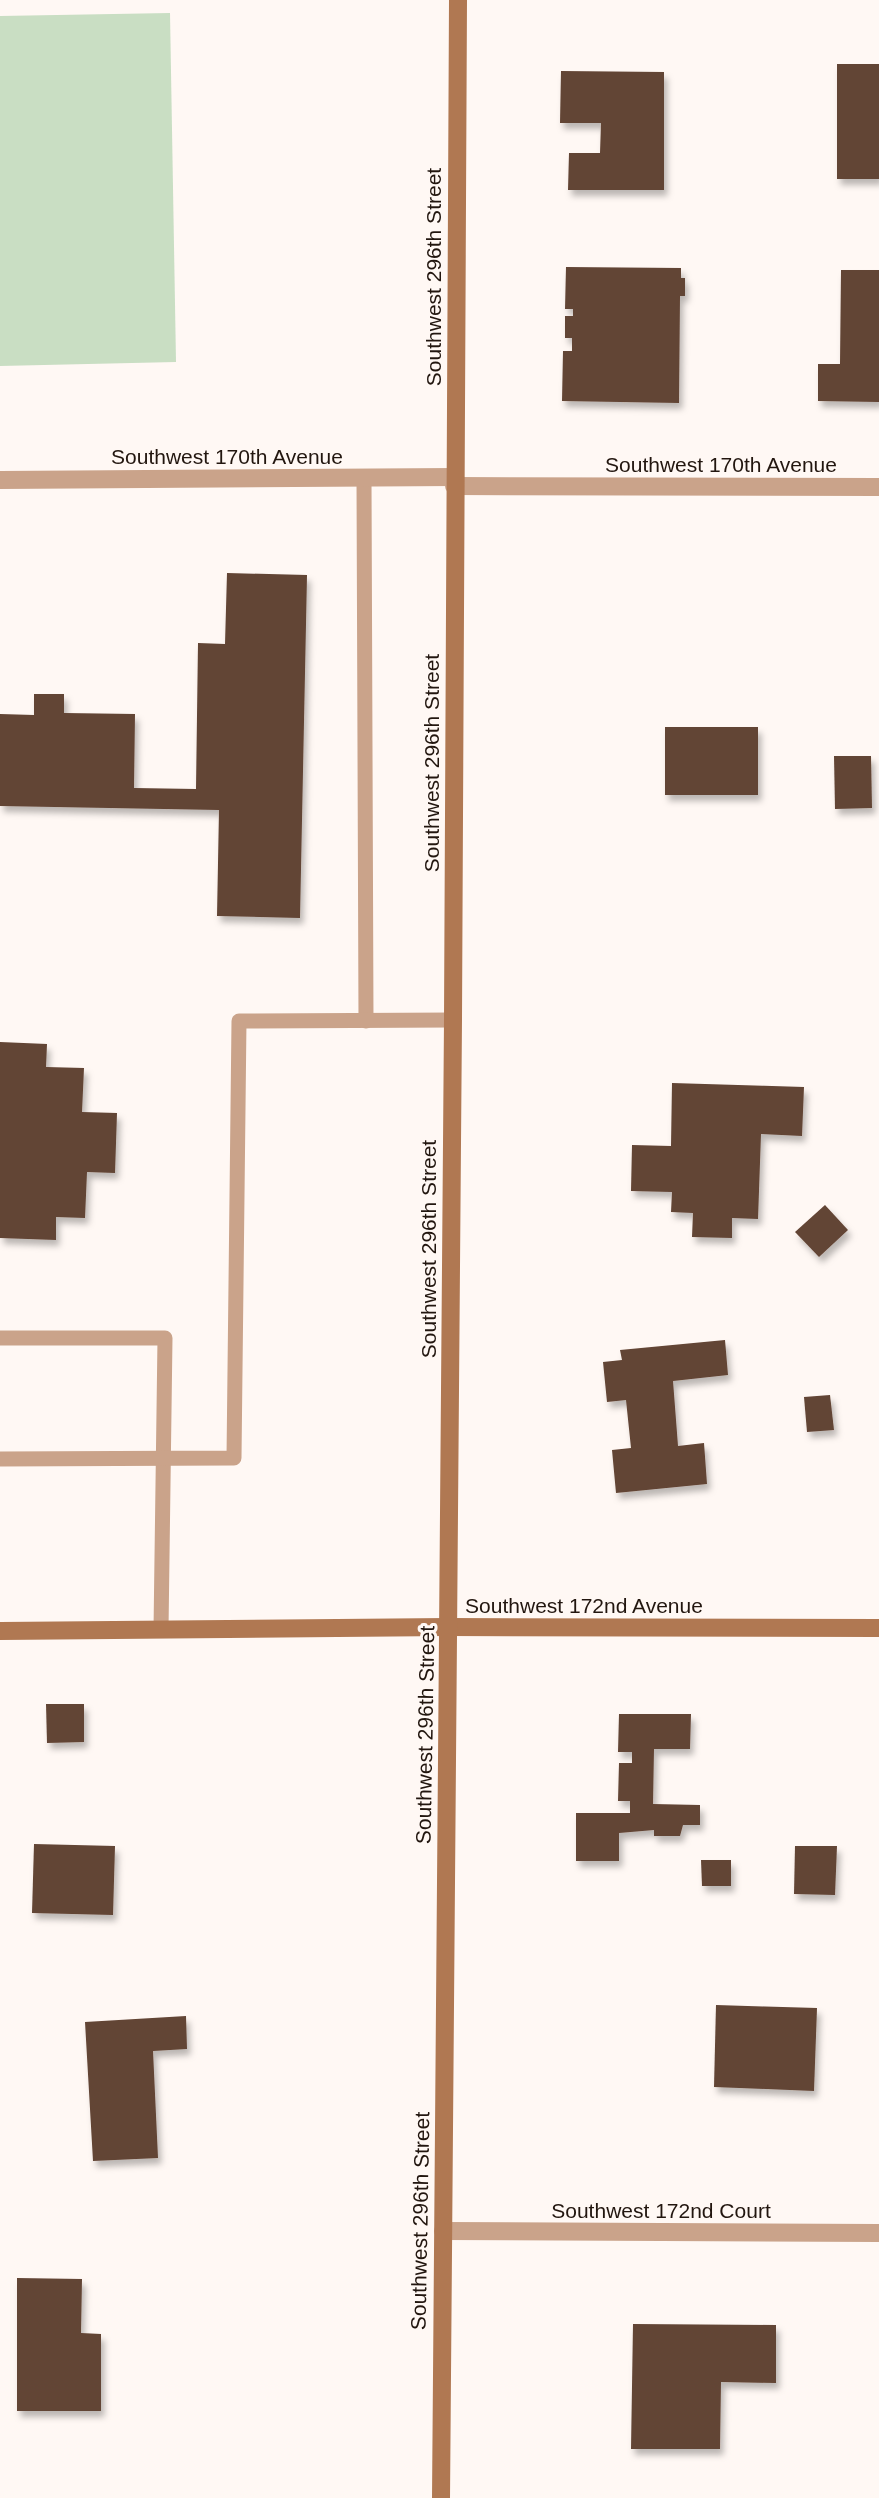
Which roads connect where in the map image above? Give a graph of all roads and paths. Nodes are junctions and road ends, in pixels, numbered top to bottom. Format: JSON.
{"nodes":[{"id":1,"x":458,"y":0,"type":"edge"},
{"id":2,"x":364,"y":478,"type":"junction"},
{"id":3,"x":0,"y":480,"type":"edge"},
{"id":4,"x":455,"y":482,"type":"junction"},
{"id":5,"x":879,"y":487,"type":"edge"},
{"id":6,"x":453,"y":1020,"type":"junction"},
{"id":7,"x":366,"y":1021,"type":"junction"},
{"id":8,"x":0,"y":1338,"type":"edge"},
{"id":9,"x":164,"y":1458,"type":"junction"},
{"id":10,"x":0,"y":1459,"type":"edge"},
{"id":11,"x":448,"y":1628,"type":"junction"},
{"id":12,"x":879,"y":1628,"type":"edge"},
{"id":13,"x":160,"y":1630,"type":"junction"},
{"id":14,"x":0,"y":1631,"type":"edge"},
{"id":15,"x":443,"y":2231,"type":"junction"},
{"id":16,"x":879,"y":2233,"type":"edge"},
{"id":17,"x":441,"y":2498,"type":"edge"}],
"edges":[{"from":1,"to":4,"type":"street","name":"Southwest 296th Street"},
{"from":2,"to":3,"type":"street","name":"Southwest 170th Avenue"},
{"from":2,"to":4,"type":"street","name":"Southwest 170th Avenue"},
{"from":2,"to":7,"type":"lane"},
{"from":4,"to":5,"type":"street","name":"Southwest 170th Avenue"},
{"from":4,"to":6,"type":"street","name":"Southwest 296th Street"},
{"from":6,"to":7,"type":"lane"},
{"from":6,"to":11,"type":"street","name":"Southwest 296th Street"},
{"from":7,"to":9,"type":"lane"},
{"from":8,"to":9,"type":"lane"},
{"from":9,"to":10,"type":"lane"},
{"from":9,"to":13,"type":"lane"},
{"from":11,"to":12,"type":"street","name":"Southwest 172nd Avenue"},
{"from":11,"to":13,"type":"street","name":"Southwest 172nd Avenue"},
{"from":11,"to":15,"type":"street","name":"Southwest 296th Street"},
{"from":13,"to":14,"type":"street","name":"Southwest 172nd Avenue"},
{"from":15,"to":16,"type":"street","name":"Southwest 172nd Court"},
{"from":15,"to":17,"type":"street","name":"Southwest 296th Street"}]}
